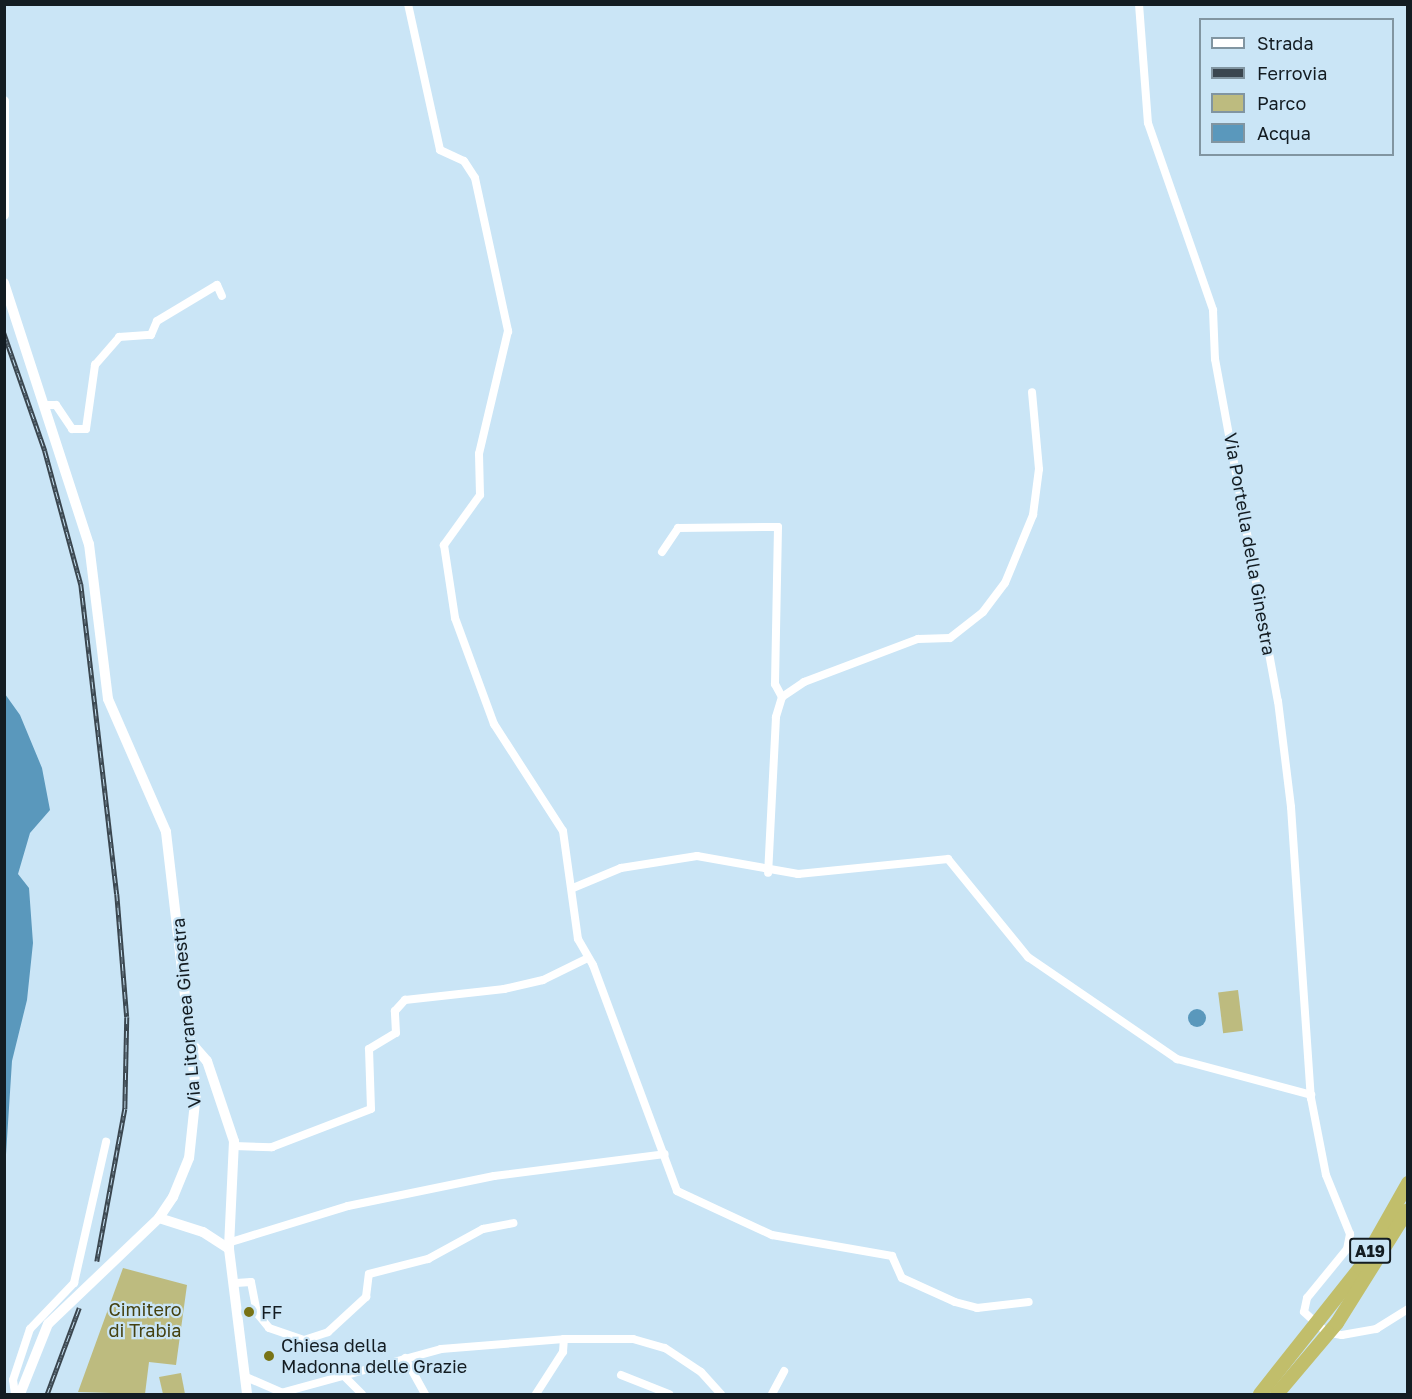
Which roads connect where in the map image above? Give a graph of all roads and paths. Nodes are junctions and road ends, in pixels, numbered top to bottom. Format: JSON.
{"nodes":[{"id":1,"x":408,"y":4,"type":"edge"},
{"id":2,"x":1139,"y":4,"type":"edge"},
{"id":3,"x":4,"y":101,"type":"edge"},
{"id":4,"x":4,"y":215,"type":"edge"},
{"id":5,"x":4,"y":283,"type":"edge"},
{"id":6,"x":222,"y":296,"type":"dead end"},
{"id":7,"x":1032,"y":392,"type":"dead end"},
{"id":8,"x":44,"y":405,"type":"junction"},
{"id":9,"x":662,"y":552,"type":"dead end"},
{"id":10,"x":782,"y":697,"type":"junction"},
{"id":11,"x":768,"y":873,"type":"junction"},
{"id":12,"x":573,"y":888,"type":"junction"},
{"id":13,"x":588,"y":958,"type":"junction"},
{"id":14,"x":193,"y":1046,"type":"junction"},
{"id":15,"x":1311,"y":1095,"type":"junction"},
{"id":16,"x":106,"y":1142,"type":"dead end"},
{"id":17,"x":234,"y":1146,"type":"junction"},
{"id":18,"x":665,"y":1154,"type":"junction"},
{"id":19,"x":1407,"y":1183,"type":"edge"},
{"id":20,"x":1407,"y":1210,"type":"edge"},
{"id":21,"x":159,"y":1218,"type":"junction"},
{"id":22,"x":513,"y":1223,"type":"dead end"},
{"id":23,"x":230,"y":1246,"type":"junction"},
{"id":24,"x":236,"y":1283,"type":"junction"},
{"id":25,"x":1029,"y":1302,"type":"dead end"},
{"id":26,"x":1407,"y":1309,"type":"edge"},
{"id":27,"x":1332,"y":1319,"type":"junction"},
{"id":28,"x":564,"y":1339,"type":"junction"},
{"id":29,"x":405,"y":1358,"type":"junction"},
{"id":30,"x":784,"y":1371,"type":"dead end"},
{"id":31,"x":621,"y":1375,"type":"dead end"},
{"id":32,"x":246,"y":1377,"type":"junction"},
{"id":33,"x":345,"y":1377,"type":"junction"},
{"id":34,"x":280,"y":1394,"type":"edge"},
{"id":35,"x":17,"y":1395,"type":"edge"},
{"id":36,"x":247,"y":1395,"type":"edge"},
{"id":37,"x":362,"y":1395,"type":"edge"},
{"id":38,"x":425,"y":1395,"type":"edge"},
{"id":39,"x":536,"y":1395,"type":"edge"},
{"id":40,"x":669,"y":1395,"type":"edge"},
{"id":41,"x":721,"y":1395,"type":"edge"},
{"id":42,"x":772,"y":1395,"type":"edge"},
{"id":43,"x":1260,"y":1395,"type":"edge"},
{"id":44,"x":1276,"y":1395,"type":"edge"}],
"edges":[{"from":1,"to":12,"type":"street"},
{"from":2,"to":15,"type":"street","name":"Via Portella della Ginestra"},
{"from":3,"to":4,"type":"main road"},
{"from":5,"to":8,"type":"main road","name":"Via Litoranea Ginestra"},
{"from":6,"to":8,"type":"street"},
{"from":7,"to":10,"type":"street"},
{"from":8,"to":14,"type":"main road","name":"Via Litoranea Ginestra"},
{"from":9,"to":10,"type":"street"},
{"from":10,"to":11,"type":"street"},
{"from":11,"to":12,"type":"street"},
{"from":11,"to":15,"type":"street"},
{"from":12,"to":13,"type":"street"},
{"from":13,"to":17,"type":"street"},
{"from":13,"to":18,"type":"street"},
{"from":14,"to":17,"type":"main road"},
{"from":14,"to":21,"type":"main road","name":"Via Litoranea Ginestra"},
{"from":15,"to":26,"type":"street","name":"Via Portella della Ginestra"},
{"from":16,"to":35,"type":"street"},
{"from":17,"to":23,"type":"main road"},
{"from":18,"to":23,"type":"street"},
{"from":18,"to":25,"type":"street"},
{"from":19,"to":27,"type":"highway","number":"A19"},
{"from":20,"to":27,"type":"highway","number":"A19"},
{"from":21,"to":23,"type":"main road"},
{"from":21,"to":35,"type":"main road","name":"Via Litoranea Ginestra"},
{"from":22,"to":24,"type":"street"},
{"from":23,"to":24,"type":"main road"},
{"from":24,"to":32,"type":"main road"},
{"from":27,"to":43,"type":"highway","number":"A19"},
{"from":27,"to":44,"type":"highway","number":"A19"},
{"from":28,"to":29,"type":"street"},
{"from":28,"to":39,"type":"street"},
{"from":28,"to":41,"type":"street"},
{"from":29,"to":33,"type":"street"},
{"from":29,"to":38,"type":"street"},
{"from":30,"to":42,"type":"street"},
{"from":31,"to":40,"type":"street"},
{"from":32,"to":34,"type":"street"},
{"from":32,"to":36,"type":"main road"},
{"from":33,"to":34,"type":"street"},
{"from":33,"to":37,"type":"street"}]}
